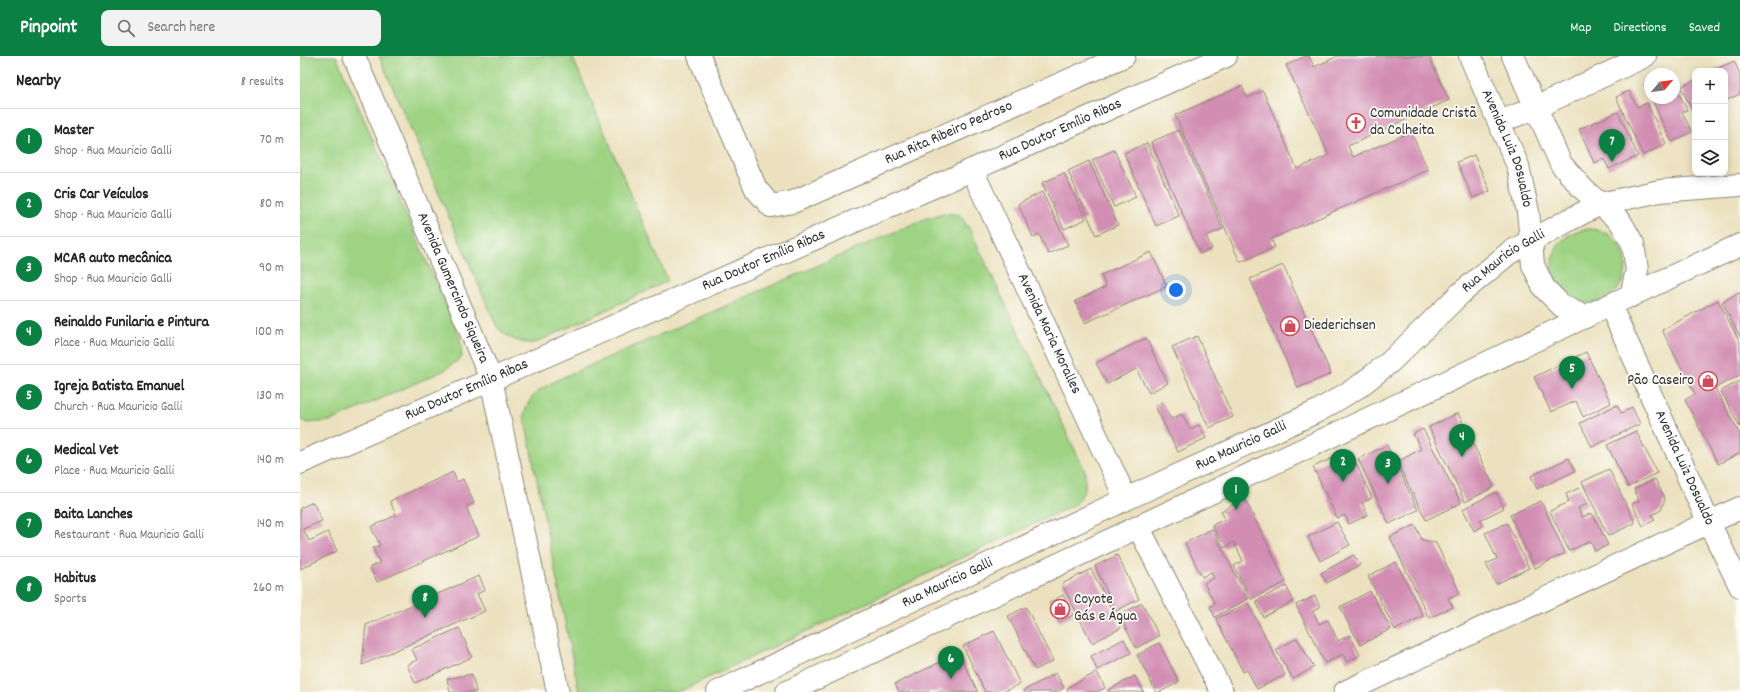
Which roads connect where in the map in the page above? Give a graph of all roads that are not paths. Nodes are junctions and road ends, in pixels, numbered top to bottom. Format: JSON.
{"nodes":[{"id":1,"x":354,"y":56,"type":"edge"},
{"id":2,"x":700,"y":56,"type":"edge"},
{"id":3,"x":1124,"y":56,"type":"edge"},
{"id":4,"x":1226,"y":56,"type":"edge"},
{"id":5,"x":1470,"y":56,"type":"edge"},
{"id":6,"x":1513,"y":56,"type":"edge"},
{"id":7,"x":1645,"y":56,"type":"edge"},
{"id":8,"x":1537,"y":107,"type":"junction"},
{"id":9,"x":1500,"y":122,"type":"junction"},
{"id":10,"x":972,"y":170,"type":"junction"},
{"id":11,"x":1740,"y":185,"type":"edge"},
{"id":12,"x":1600,"y":204,"type":"junction"},
{"id":13,"x":1531,"y":240,"type":"junction"},
{"id":14,"x":1740,"y":246,"type":"edge"},
{"id":15,"x":1631,"y":296,"type":"junction"},
{"id":16,"x":1610,"y":305,"type":"junction"},
{"id":17,"x":1585,"y":317,"type":"junction"},
{"id":18,"x":491,"y":379,"type":"junction"},
{"id":19,"x":300,"y":463,"type":"edge"},
{"id":20,"x":1126,"y":499,"type":"junction"},
{"id":21,"x":1740,"y":508,"type":"edge"},
{"id":22,"x":1709,"y":523,"type":"junction"},
{"id":23,"x":1139,"y":528,"type":"junction"},
{"id":24,"x":1740,"y":586,"type":"edge"},
{"id":25,"x":558,"y":692,"type":"edge"},
{"id":26,"x":718,"y":692,"type":"edge"},
{"id":27,"x":787,"y":692,"type":"edge"},
{"id":28,"x":1222,"y":692,"type":"edge"},
{"id":29,"x":1345,"y":692,"type":"edge"}],
"edges":[{"from":1,"to":18,"type":"street","name":"Avenida Gumercindo Siqueira"},
{"from":2,"to":3,"type":"street","name":"Rua Rita Ribeiro Pedroso"},
{"from":4,"to":10,"type":"street","name":"Rua Doutor Emílio Ribas"},
{"from":5,"to":9,"type":"street","name":"Avenida Luiz Dosualdo"},
{"from":6,"to":8,"type":"street"},
{"from":7,"to":8,"type":"street"},
{"from":8,"to":9,"type":"street"},
{"from":8,"to":12,"type":"street"},
{"from":9,"to":13,"type":"street","name":"Avenida Luiz Dosualdo"},
{"from":10,"to":18,"type":"street","name":"Rua Doutor Emílio Ribas"},
{"from":10,"to":20,"type":"street","name":"Avenida Maria Moralles"},
{"from":11,"to":12,"type":"street","name":"Rua Mauricio Galli"},
{"from":12,"to":13,"type":"street","name":"Rua Mauricio Galli"},
{"from":12,"to":15,"type":"street"},
{"from":13,"to":17,"type":"street","name":"Avenida Luiz Dosualdo"},
{"from":13,"to":20,"type":"street","name":"Rua Mauricio Galli"},
{"from":14,"to":15,"type":"street","name":"Rua Mauricio Galli"},
{"from":15,"to":16,"type":"street","name":"Rua Mauricio Galli"},
{"from":16,"to":17,"type":"street","name":"Rua Mauricio Galli"},
{"from":16,"to":22,"type":"street","name":"Avenida Luiz Dosualdo"},
{"from":17,"to":23,"type":"street","name":"Rua Mauricio Galli"},
{"from":18,"to":19,"type":"street","name":"Rua Doutor Emílio Ribas"},
{"from":18,"to":25,"type":"street","name":"Avenida Gumercindo Siqueira"},
{"from":20,"to":26,"type":"street","name":"Rua Mauricio Galli"},
{"from":21,"to":22,"type":"street"},
{"from":22,"to":24,"type":"street","name":"Avenida Luiz Dosualdo"},
{"from":22,"to":29,"type":"street"},
{"from":23,"to":27,"type":"street","name":"Rua Mauricio Galli"},
{"from":23,"to":28,"type":"street"}]}
